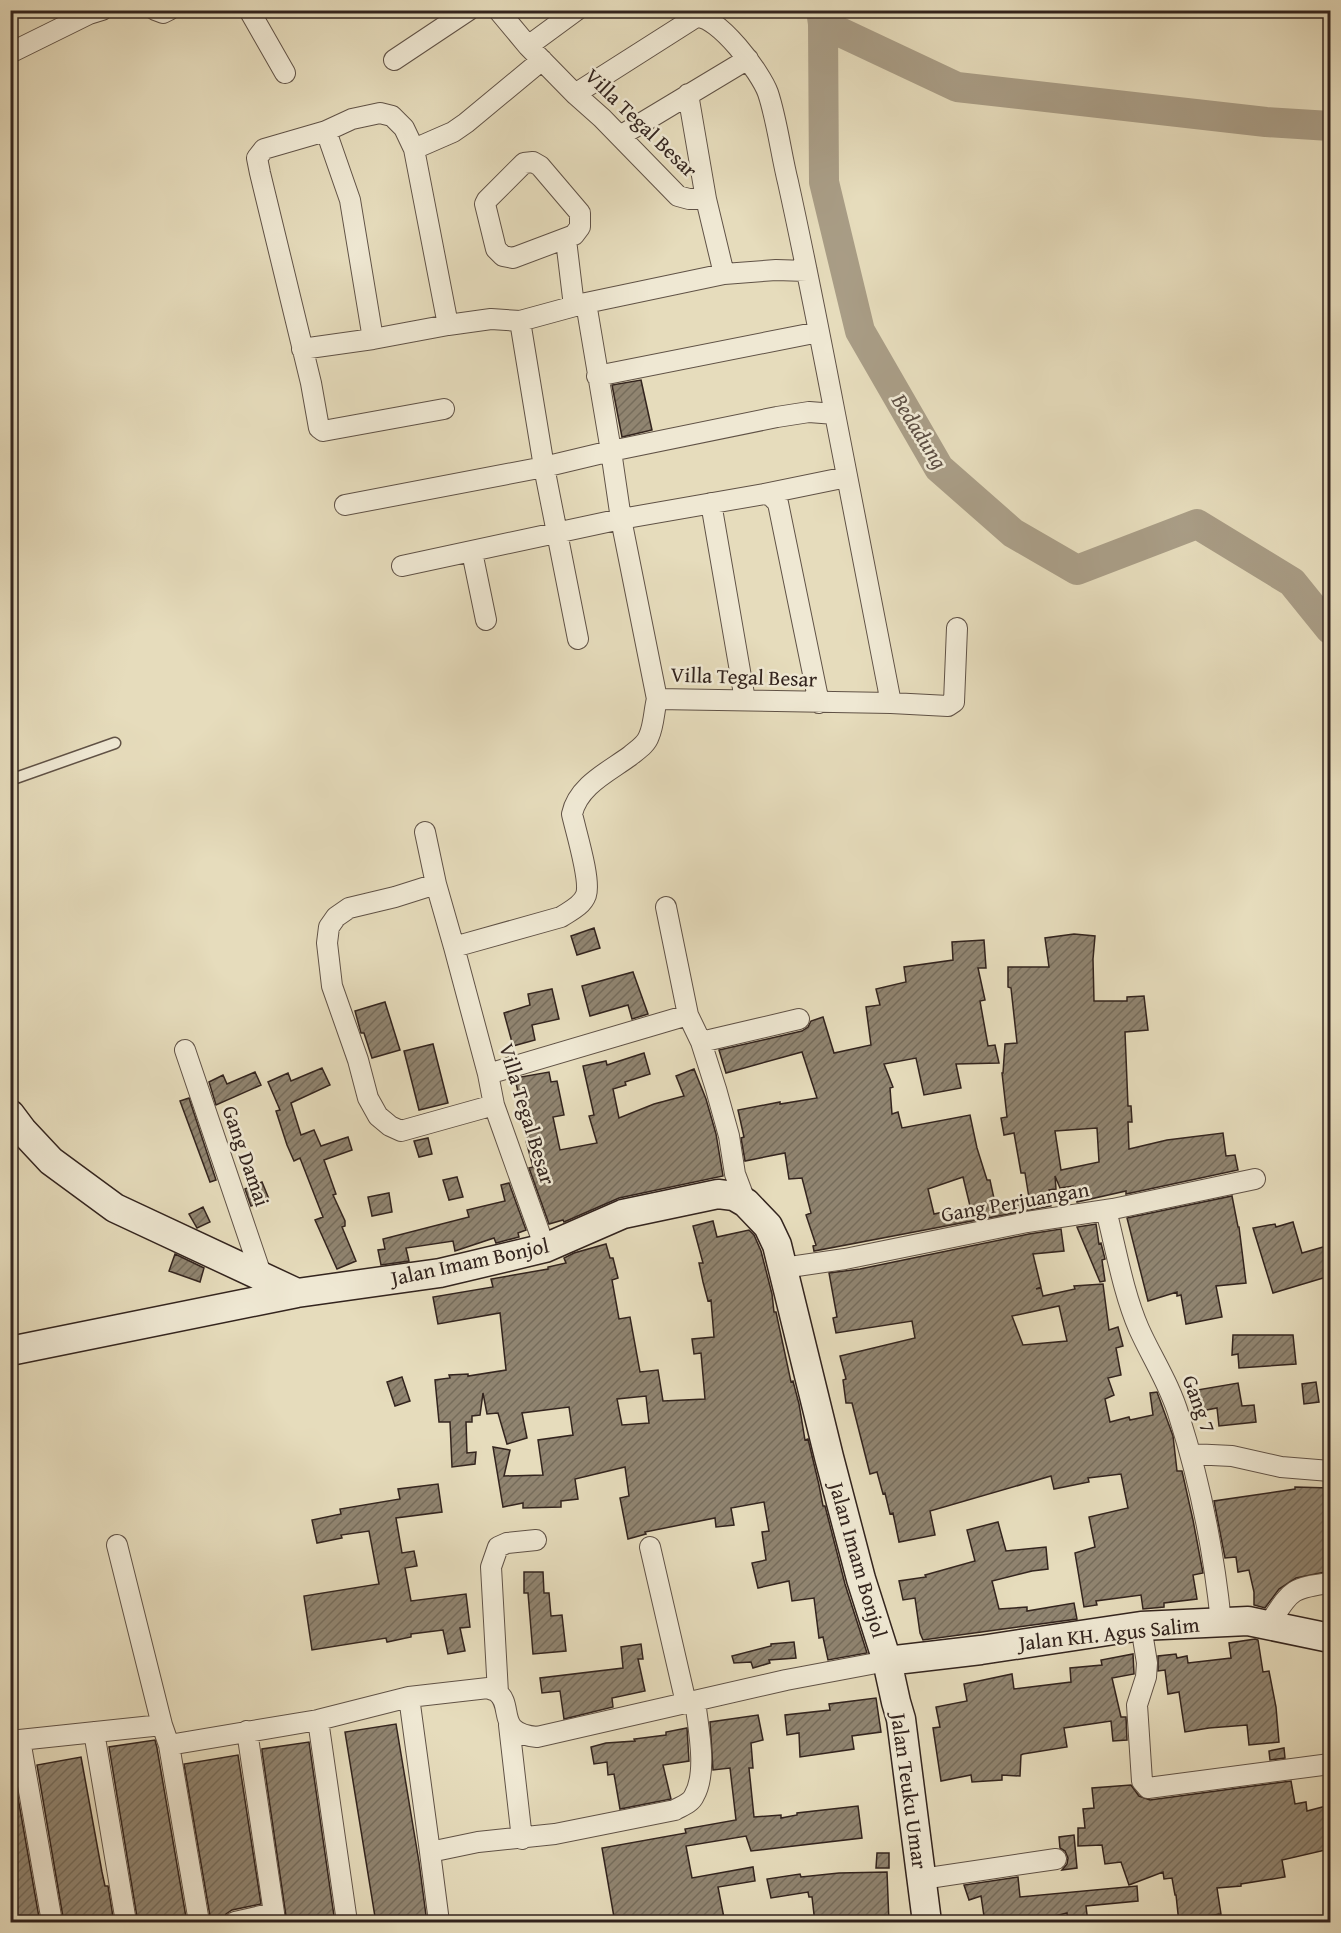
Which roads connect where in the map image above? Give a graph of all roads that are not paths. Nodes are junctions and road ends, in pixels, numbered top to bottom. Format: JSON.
{"nodes":[{"id":1,"x":102,"y":10,"type":"edge"},
{"id":2,"x":155,"y":10,"type":"edge"},
{"id":3,"x":169,"y":10,"type":"edge"},
{"id":4,"x":249,"y":10,"type":"edge"},
{"id":5,"x":469,"y":10,"type":"edge"},
{"id":6,"x":498,"y":10,"type":"edge"},
{"id":7,"x":577,"y":10,"type":"edge"},
{"id":8,"x":10,"y":53,"type":"edge"},
{"id":9,"x":535,"y":53,"type":"junction"},
{"id":10,"x":748,"y":59,"type":"junction"},
{"id":11,"x":393,"y":60,"type":"dead end"},
{"id":12,"x":285,"y":73,"type":"dead end"},
{"id":13,"x":576,"y":94,"type":"junction"},
{"id":14,"x":688,"y":94,"type":"junction"},
{"id":15,"x":327,"y":131,"type":"junction"},
{"id":16,"x":620,"y":136,"type":"junction"},
{"id":17,"x":414,"y":149,"type":"junction"},
{"id":18,"x":706,"y":199,"type":"junction"},
{"id":19,"x":566,"y":240,"type":"junction"},
{"id":20,"x":807,"y":271,"type":"junction"},
{"id":21,"x":724,"y":274,"type":"junction"},
{"id":22,"x":580,"y":305,"type":"junction"},
{"id":23,"x":520,"y":321,"type":"junction"},
{"id":24,"x":448,"y":325,"type":"junction"},
{"id":25,"x":819,"y":332,"type":"junction"},
{"id":26,"x":374,"y":339,"type":"junction"},
{"id":27,"x":302,"y":349,"type":"junction"},
{"id":28,"x":597,"y":376,"type":"junction"},
{"id":29,"x":444,"y":409,"type":"dead end"},
{"id":30,"x":835,"y":414,"type":"junction"},
{"id":31,"x":611,"y":450,"type":"junction"},
{"id":32,"x":544,"y":467,"type":"junction"},
{"id":33,"x":847,"y":477,"type":"junction"},
{"id":34,"x":764,"y":494,"type":"junction"},
{"id":35,"x":711,"y":503,"type":"junction"},
{"id":36,"x":345,"y":505,"type":"dead end"},
{"id":37,"x":621,"y":519,"type":"junction"},
{"id":38,"x":558,"y":534,"type":"junction"},
{"id":39,"x":472,"y":552,"type":"junction"},
{"id":40,"x":402,"y":566,"type":"dead end"},
{"id":41,"x":486,"y":620,"type":"dead end"},
{"id":42,"x":957,"y":628,"type":"dead end"},
{"id":43,"x":578,"y":639,"type":"dead end"},
{"id":44,"x":657,"y":699,"type":"junction"},
{"id":45,"x":745,"y":700,"type":"junction"},
{"id":46,"x":819,"y":703,"type":"junction"},
{"id":47,"x":891,"y":704,"type":"junction"},
{"id":48,"x":115,"y":743,"type":"dead end"},
{"id":49,"x":10,"y":780,"type":"edge"},
{"id":50,"x":424,"y":832,"type":"dead end"},
{"id":51,"x":436,"y":884,"type":"junction"},
{"id":52,"x":666,"y":907,"type":"dead end"},
{"id":53,"x":454,"y":947,"type":"junction"},
{"id":54,"x":688,"y":1015,"type":"junction"},
{"id":55,"x":799,"y":1019,"type":"dead end"},
{"id":56,"x":701,"y":1042,"type":"junction"},
{"id":57,"x":185,"y":1050,"type":"dead end"},
{"id":58,"x":488,"y":1074,"type":"junction"},
{"id":59,"x":494,"y":1105,"type":"junction"},
{"id":60,"x":10,"y":1114,"type":"edge"},
{"id":61,"x":1256,"y":1179,"type":"dead end"},
{"id":62,"x":746,"y":1203,"type":"junction"},
{"id":63,"x":1107,"y":1210,"type":"junction"},
{"id":64,"x":546,"y":1248,"type":"junction"},
{"id":65,"x":783,"y":1268,"type":"junction"},
{"id":66,"x":262,"y":1277,"type":"junction"},
{"id":67,"x":297,"y":1293,"type":"junction"},
{"id":68,"x":10,"y":1352,"type":"edge"},
{"id":69,"x":1191,"y":1454,"type":"junction"},
{"id":70,"x":1330,"y":1471,"type":"edge"},
{"id":71,"x":536,"y":1540,"type":"dead end"},
{"id":72,"x":117,"y":1545,"type":"dead end"},
{"id":73,"x":650,"y":1547,"type":"dead end"},
{"id":74,"x":1330,"y":1583,"type":"edge"},
{"id":75,"x":1221,"y":1622,"type":"junction"},
{"id":76,"x":1269,"y":1624,"type":"junction"},
{"id":77,"x":1141,"y":1626,"type":"junction"},
{"id":78,"x":1330,"y":1638,"type":"edge"},
{"id":79,"x":887,"y":1661,"type":"junction"},
{"id":80,"x":498,"y":1692,"type":"junction"},
{"id":81,"x":409,"y":1697,"type":"junction"},
{"id":82,"x":691,"y":1702,"type":"junction"},
{"id":83,"x":318,"y":1720,"type":"junction"},
{"id":84,"x":162,"y":1725,"type":"junction"},
{"id":85,"x":509,"y":1725,"type":"junction"},
{"id":86,"x":247,"y":1731,"type":"junction"},
{"id":87,"x":94,"y":1732,"type":"junction"},
{"id":88,"x":15,"y":1741,"type":"edge"},
{"id":89,"x":169,"y":1745,"type":"junction"},
{"id":90,"x":1330,"y":1764,"type":"edge"},
{"id":91,"x":522,"y":1839,"type":"junction"},
{"id":92,"x":430,"y":1852,"type":"junction"},
{"id":93,"x":1056,"y":1859,"type":"dead end"},
{"id":94,"x":921,"y":1879,"type":"junction"},
{"id":95,"x":274,"y":1918,"type":"edge"},
{"id":96,"x":52,"y":1923,"type":"edge"},
{"id":97,"x":126,"y":1923,"type":"edge"},
{"id":98,"x":199,"y":1923,"type":"edge"},
{"id":99,"x":235,"y":1923,"type":"edge"},
{"id":100,"x":347,"y":1923,"type":"edge"},
{"id":101,"x":439,"y":1923,"type":"edge"},
{"id":102,"x":927,"y":1923,"type":"edge"}],
"edges":[{"from":1,"to":8,"type":"street"},
{"from":2,"to":3,"type":"street"},
{"from":4,"to":12,"type":"street"},
{"from":5,"to":11,"type":"street"},
{"from":6,"to":9,"type":"street","name":"Villa Tegal Besar"},
{"from":7,"to":9,"type":"street"},
{"from":9,"to":13,"type":"street","name":"Villa Tegal Besar"},
{"from":9,"to":17,"type":"street"},
{"from":10,"to":13,"type":"street"},
{"from":10,"to":14,"type":"street"},
{"from":10,"to":20,"type":"street"},
{"from":13,"to":16,"type":"street","name":"Villa Tegal Besar"},
{"from":14,"to":16,"type":"street"},
{"from":14,"to":18,"type":"street"},
{"from":15,"to":17,"type":"street"},
{"from":15,"to":26,"type":"street"},
{"from":15,"to":27,"type":"street"},
{"from":16,"to":18,"type":"street","name":"Villa Tegal Besar"},
{"from":17,"to":24,"type":"street"},
{"from":18,"to":21,"type":"street","name":"Villa Tegal Besar"},
{"from":19,"to":19,"type":"street"},
{"from":19,"to":22,"type":"street"},
{"from":20,"to":21,"type":"street"},
{"from":20,"to":25,"type":"street"},
{"from":21,"to":22,"type":"street"},
{"from":22,"to":23,"type":"street"},
{"from":22,"to":28,"type":"street"},
{"from":23,"to":24,"type":"street"},
{"from":23,"to":32,"type":"street"},
{"from":24,"to":26,"type":"street"},
{"from":25,"to":28,"type":"street"},
{"from":25,"to":30,"type":"street"},
{"from":26,"to":27,"type":"street"},
{"from":27,"to":29,"type":"street"},
{"from":28,"to":31,"type":"street"},
{"from":30,"to":31,"type":"street"},
{"from":30,"to":33,"type":"street"},
{"from":31,"to":32,"type":"street"},
{"from":31,"to":37,"type":"street"},
{"from":32,"to":36,"type":"street"},
{"from":32,"to":38,"type":"street"},
{"from":33,"to":34,"type":"street"},
{"from":33,"to":47,"type":"street"},
{"from":34,"to":35,"type":"street"},
{"from":34,"to":46,"type":"street"},
{"from":35,"to":37,"type":"street"},
{"from":35,"to":45,"type":"street"},
{"from":37,"to":38,"type":"street"},
{"from":37,"to":44,"type":"street"},
{"from":38,"to":39,"type":"street"},
{"from":38,"to":43,"type":"street"},
{"from":39,"to":40,"type":"street"},
{"from":39,"to":41,"type":"street"},
{"from":42,"to":47,"type":"street","name":"Villa Tegal Besar"},
{"from":44,"to":45,"type":"street","name":"Villa Tegal Besar"},
{"from":44,"to":53,"type":"street","name":"Villa Tegal Besar"},
{"from":45,"to":46,"type":"street","name":"Villa Tegal Besar"},
{"from":46,"to":47,"type":"street","name":"Villa Tegal Besar"},
{"from":48,"to":49,"type":"lane"},
{"from":50,"to":51,"type":"street"},
{"from":51,"to":53,"type":"street"},
{"from":51,"to":59,"type":"street"},
{"from":52,"to":54,"type":"street"},
{"from":53,"to":58,"type":"street","name":"Villa Tegal Besar"},
{"from":54,"to":56,"type":"street"},
{"from":54,"to":58,"type":"street"},
{"from":55,"to":56,"type":"street"},
{"from":56,"to":62,"type":"street"},
{"from":57,"to":66,"type":"street","name":"Gang Damai"},
{"from":58,"to":59,"type":"street","name":"Villa Tegal Besar"},
{"from":59,"to":64,"type":"street","name":"Villa Tegal Besar"},
{"from":60,"to":66,"type":"street"},
{"from":61,"to":63,"type":"street","name":"Gang Perjuangan"},
{"from":62,"to":64,"type":"street","name":"Jalan Imam Bonjol"},
{"from":62,"to":65,"type":"street","name":"Jalan Imam Bonjol"},
{"from":63,"to":65,"type":"street","name":"Gang Perjuangan"},
{"from":63,"to":69,"type":"street","name":"Gang 7"},
{"from":64,"to":67,"type":"street","name":"Jalan Imam Bonjol"},
{"from":65,"to":79,"type":"street","name":"Jalan Imam Bonjol"},
{"from":66,"to":67,"type":"street"},
{"from":67,"to":68,"type":"street","name":"Jalan Imam Bonjol"},
{"from":69,"to":70,"type":"street"},
{"from":69,"to":75,"type":"street","name":"Gang 7"},
{"from":71,"to":80,"type":"street"},
{"from":72,"to":84,"type":"street"},
{"from":73,"to":82,"type":"street"},
{"from":74,"to":76,"type":"street"},
{"from":75,"to":76,"type":"street","name":"Jalan KH. Agus Salim"},
{"from":75,"to":77,"type":"street","name":"Jalan KH. Agus Salim"},
{"from":76,"to":78,"type":"street","name":"Jalan KH. Agus Salim"},
{"from":77,"to":79,"type":"street","name":"Jalan KH. Agus Salim"},
{"from":77,"to":90,"type":"street"},
{"from":79,"to":82,"type":"street"},
{"from":79,"to":94,"type":"street","name":"Jalan Teuku Umar"},
{"from":80,"to":81,"type":"street"},
{"from":80,"to":85,"type":"street"},
{"from":81,"to":83,"type":"street"},
{"from":81,"to":92,"type":"street"},
{"from":82,"to":85,"type":"street"},
{"from":82,"to":91,"type":"street"},
{"from":83,"to":86,"type":"street"},
{"from":83,"to":100,"type":"street"},
{"from":84,"to":87,"type":"street"},
{"from":84,"to":89,"type":"street"},
{"from":85,"to":91,"type":"street"},
{"from":86,"to":89,"type":"street"},
{"from":86,"to":95,"type":"street"},
{"from":87,"to":88,"type":"street"},
{"from":87,"to":97,"type":"street"},
{"from":88,"to":96,"type":"street"},
{"from":89,"to":98,"type":"street"},
{"from":91,"to":92,"type":"street"},
{"from":92,"to":101,"type":"street"},
{"from":93,"to":94,"type":"street"},
{"from":94,"to":102,"type":"street","name":"Jalan Teuku Umar"},
{"from":95,"to":99,"type":"street"}]}
